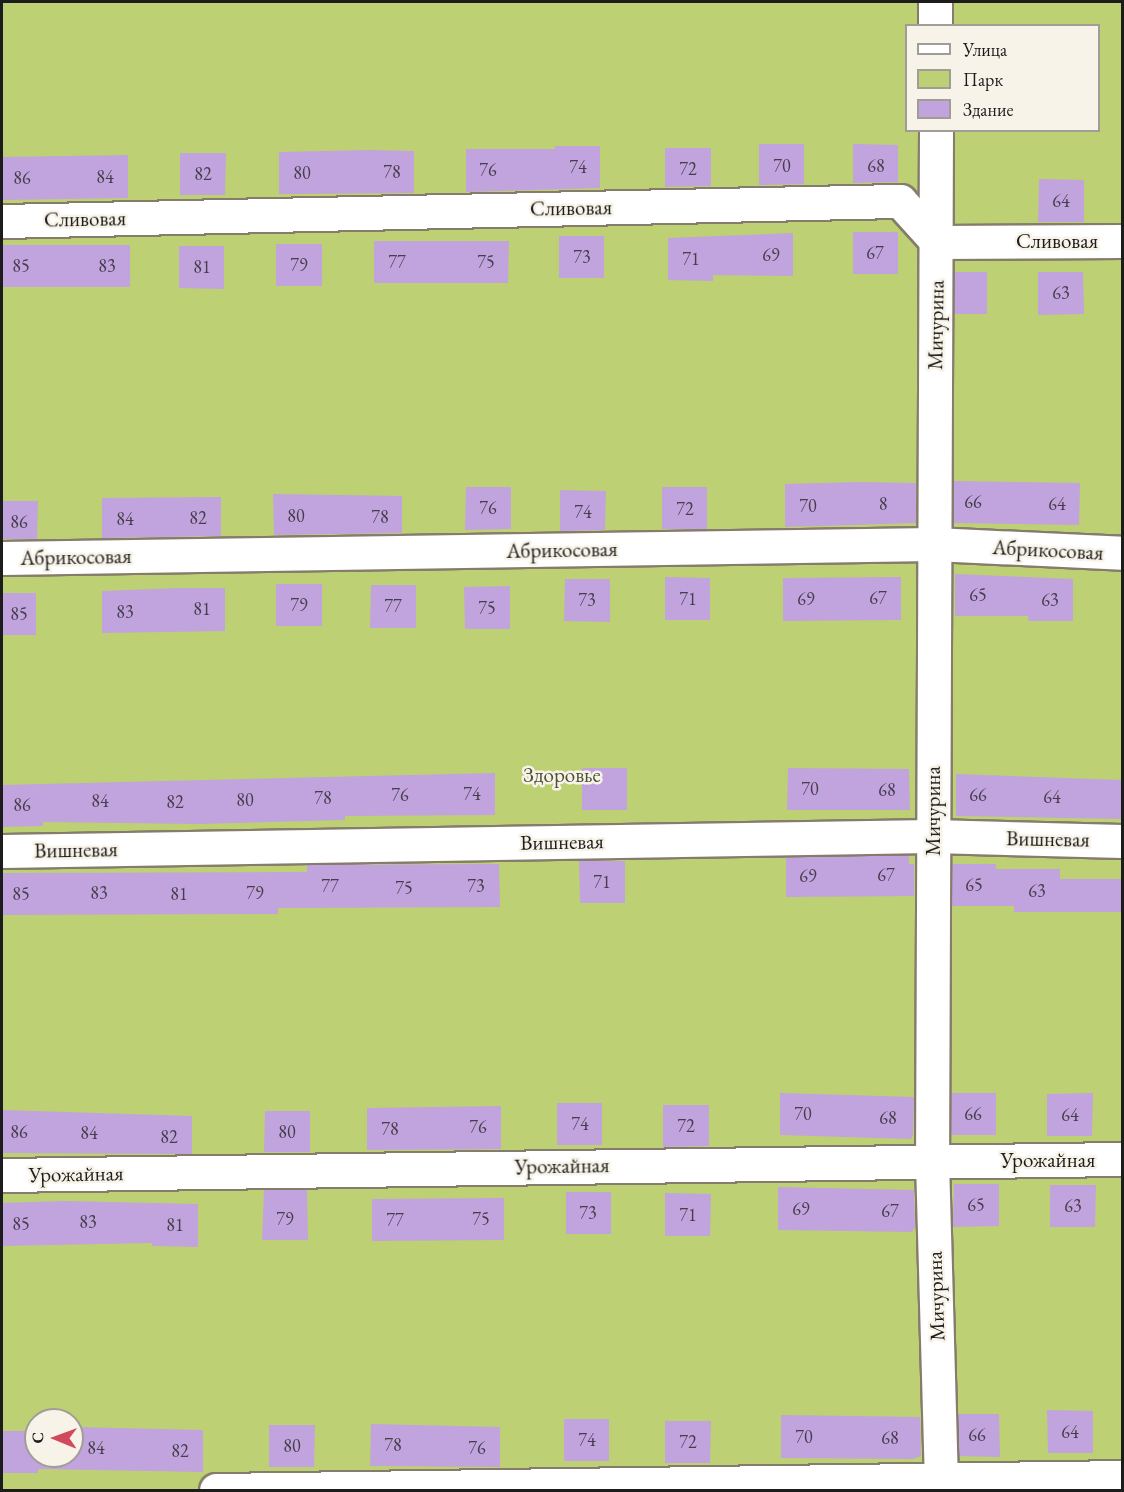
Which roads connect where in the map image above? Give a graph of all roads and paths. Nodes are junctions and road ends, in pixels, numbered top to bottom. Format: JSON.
{"nodes":[{"id":1,"x":934,"y":2,"type":"edge"},
{"id":2,"x":935,"y":24,"type":"edge"},
{"id":3,"x":936,"y":132,"type":"edge"},
{"id":4,"x":2,"y":221,"type":"edge"},
{"id":5,"x":1122,"y":241,"type":"edge"},
{"id":6,"x":937,"y":242,"type":"junction"},
{"id":7,"x":934,"y":544,"type":"junction"},
{"id":8,"x":1122,"y":553,"type":"edge"},
{"id":9,"x":2,"y":558,"type":"edge"},
{"id":10,"x":932,"y":836,"type":"junction"},
{"id":11,"x":1122,"y":841,"type":"edge"},
{"id":12,"x":2,"y":851,"type":"edge"},
{"id":13,"x":1122,"y":1159,"type":"edge"},
{"id":14,"x":932,"y":1161,"type":"junction"},
{"id":15,"x":2,"y":1175,"type":"edge"},
{"id":16,"x":1122,"y":1477,"type":"edge"},
{"id":17,"x":941,"y":1486,"type":"edge"},
{"id":18,"x":216,"y":1491,"type":"edge"}],
"edges":[{"from":1,"to":2,"type":"street"},
{"from":3,"to":6,"type":"street","name":"Мичурина"},
{"from":4,"to":6,"type":"street","name":"Сливовая"},
{"from":5,"to":6,"type":"street","name":"Сливовая"},
{"from":6,"to":7,"type":"street","name":"Мичурина"},
{"from":7,"to":8,"type":"street","name":"Абрикосовая"},
{"from":7,"to":9,"type":"street","name":"Абрикосовая"},
{"from":7,"to":10,"type":"street","name":"Мичурина"},
{"from":10,"to":11,"type":"street","name":"Вишневая"},
{"from":10,"to":12,"type":"street","name":"Вишневая"},
{"from":10,"to":14,"type":"street","name":"Мичурина"},
{"from":13,"to":14,"type":"street","name":"Урожайная"},
{"from":14,"to":15,"type":"street","name":"Урожайная"},
{"from":14,"to":17,"type":"street","name":"Мичурина"},
{"from":16,"to":17,"type":"street"},
{"from":17,"to":18,"type":"street"}]}
